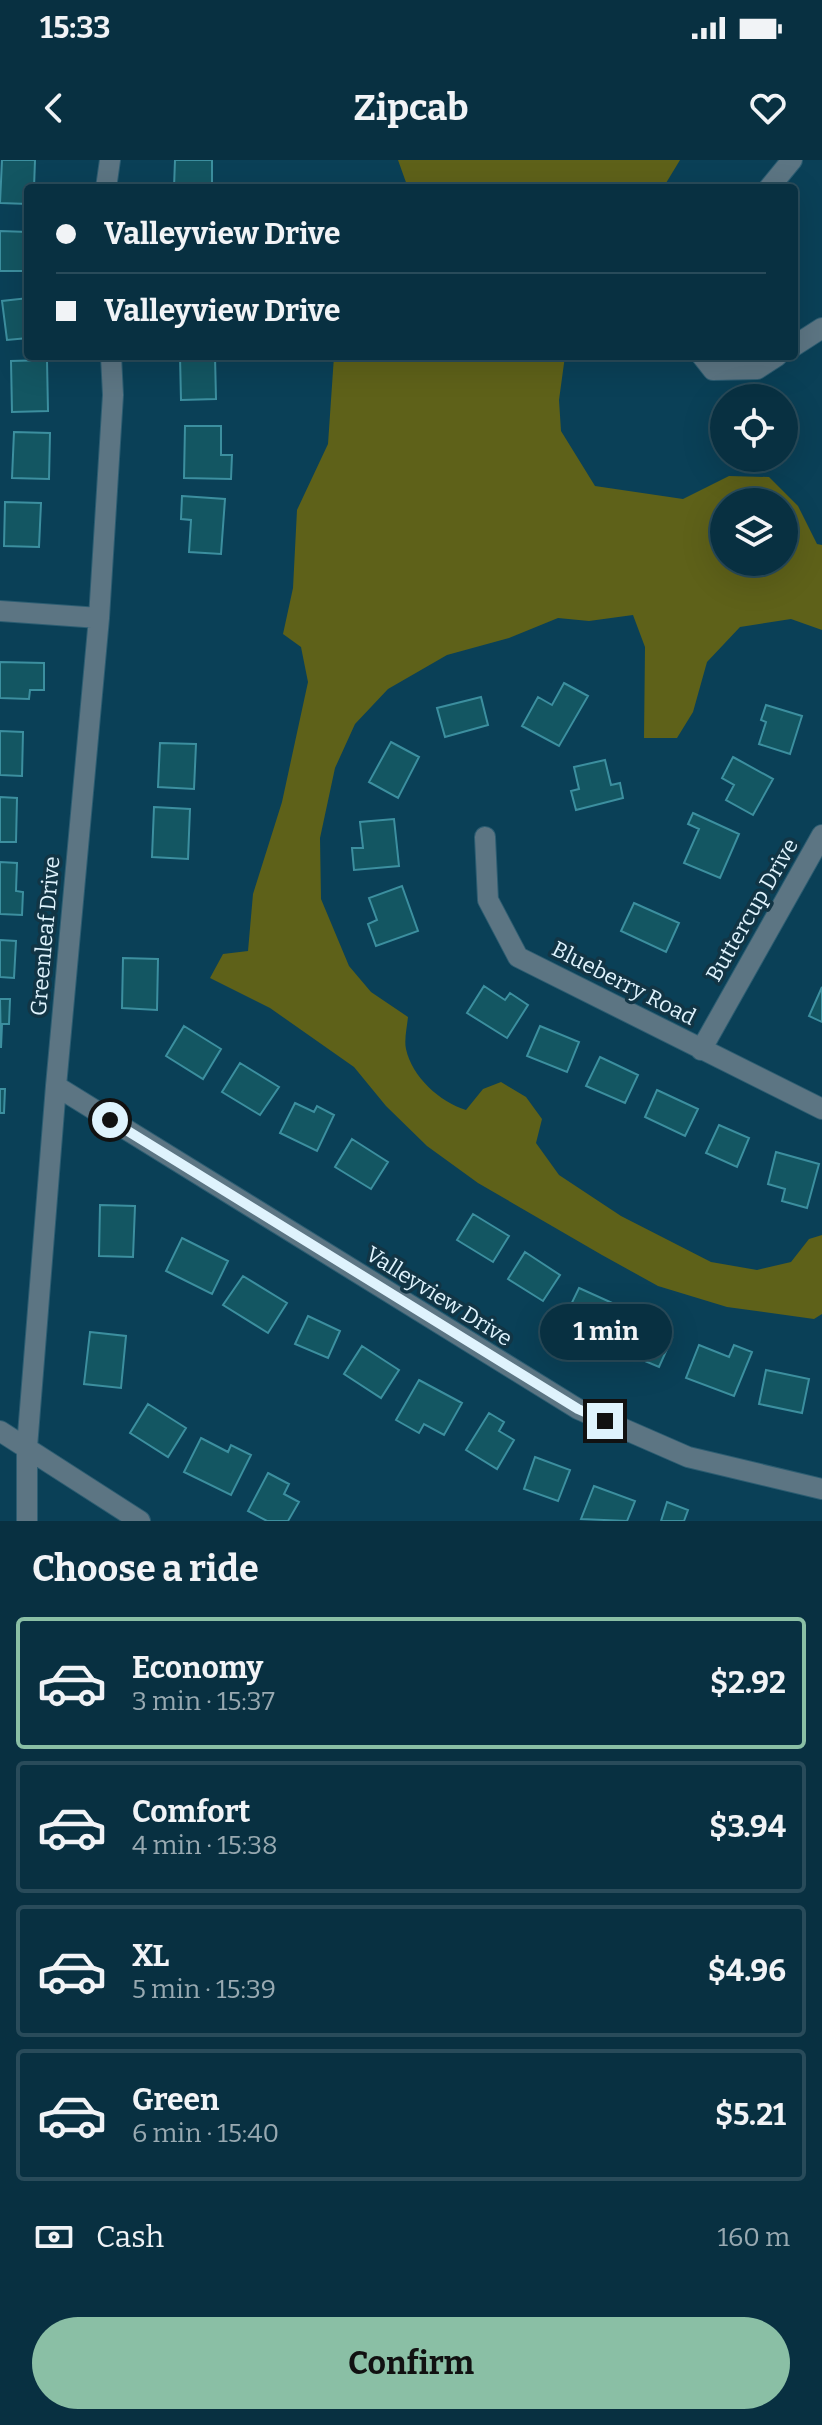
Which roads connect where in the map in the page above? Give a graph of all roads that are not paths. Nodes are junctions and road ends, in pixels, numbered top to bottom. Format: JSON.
{"nodes":[{"id":1,"x":110,"y":160,"type":"edge"},
{"id":2,"x":792,"y":160,"type":"edge"},
{"id":3,"x":107,"y":184,"type":"edge"},
{"id":4,"x":772,"y":184,"type":"edge"},
{"id":5,"x":822,"y":328,"type":"edge"},
{"id":6,"x":798,"y":343,"type":"edge"},
{"id":7,"x":111,"y":360,"type":"edge"},
{"id":8,"x":705,"y":360,"type":"edge"},
{"id":9,"x":771,"y":360,"type":"edge"},
{"id":10,"x":0,"y":611,"type":"edge"},
{"id":11,"x":99,"y":618,"type":"junction"},
{"id":12,"x":822,"y":835,"type":"edge"},
{"id":13,"x":485,"y":837,"type":"dead end"},
{"id":14,"x":701,"y":1050,"type":"junction"},
{"id":15,"x":56,"y":1086,"type":"junction"},
{"id":16,"x":822,"y":1109,"type":"edge"},
{"id":17,"x":0,"y":1431,"type":"edge"},
{"id":18,"x":27,"y":1447,"type":"junction"},
{"id":19,"x":822,"y":1489,"type":"edge"},
{"id":20,"x":27,"y":1521,"type":"edge"},
{"id":21,"x":140,"y":1521,"type":"edge"}],
"edges":[{"from":1,"to":3,"type":"street"},
{"from":2,"to":4,"type":"street"},
{"from":5,"to":6,"type":"street"},
{"from":7,"to":11,"type":"street","name":"Greenleaf Drive"},
{"from":8,"to":9,"type":"street"},
{"from":10,"to":11,"type":"street"},
{"from":11,"to":15,"type":"street","name":"Greenleaf Drive"},
{"from":12,"to":14,"type":"street","name":"Buttercup Drive"},
{"from":13,"to":14,"type":"street","name":"Blueberry Road"},
{"from":14,"to":16,"type":"street","name":"Blueberry Road"},
{"from":15,"to":18,"type":"street","name":"Greenleaf Drive"},
{"from":15,"to":19,"type":"street","name":"Valleyview Drive"},
{"from":17,"to":18,"type":"street"},
{"from":18,"to":20,"type":"street","name":"Greenleaf Drive"},
{"from":18,"to":21,"type":"street"}]}
